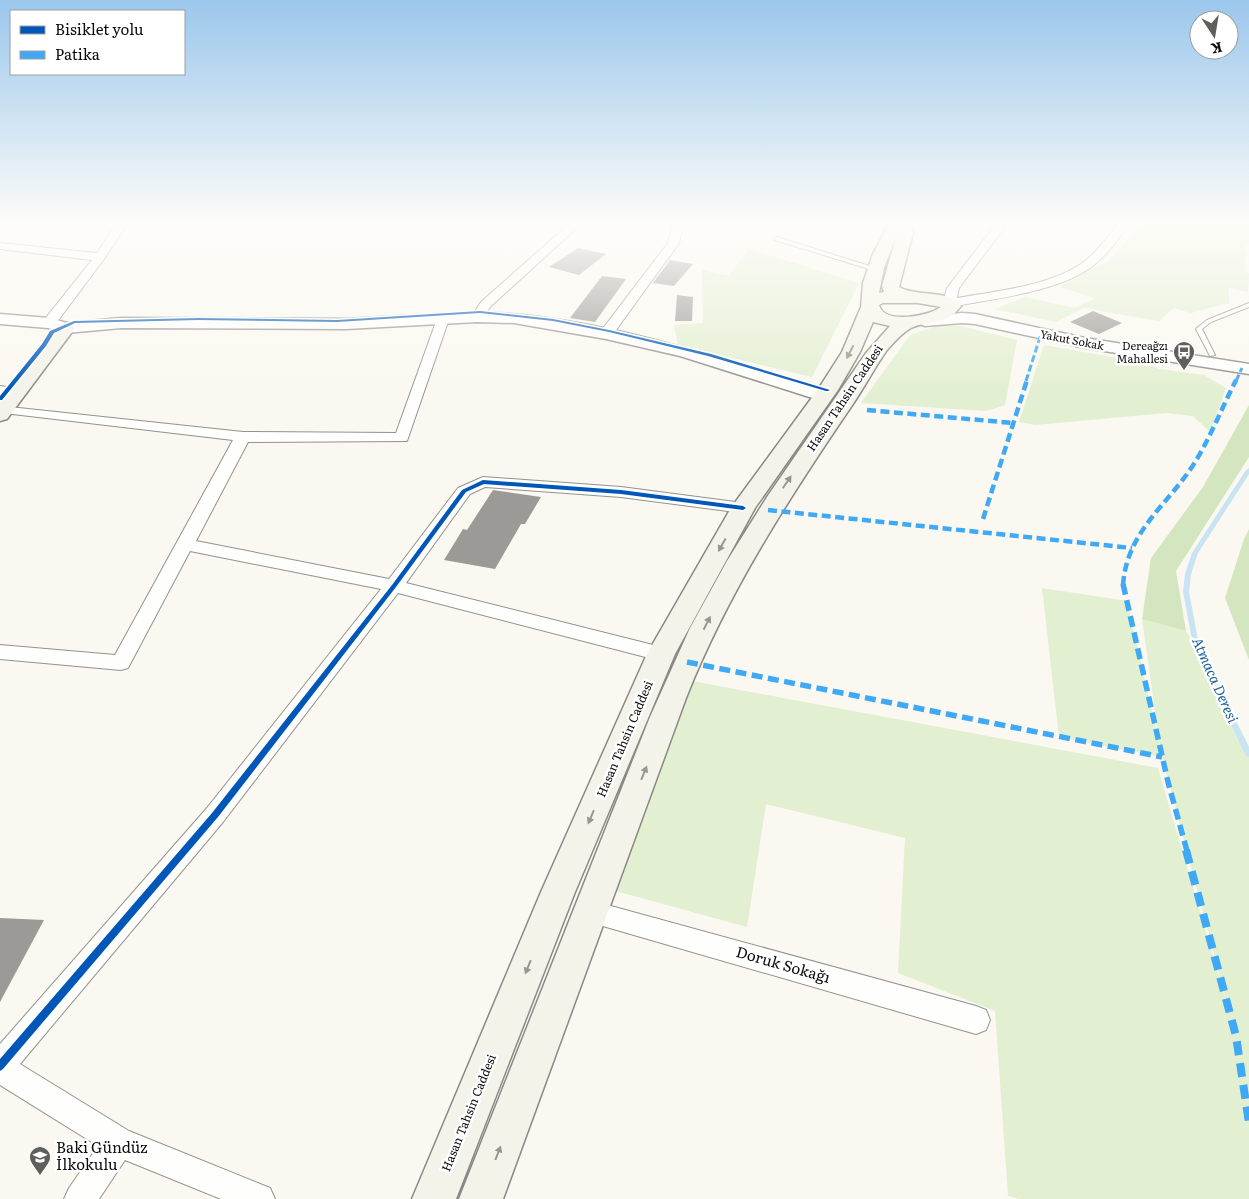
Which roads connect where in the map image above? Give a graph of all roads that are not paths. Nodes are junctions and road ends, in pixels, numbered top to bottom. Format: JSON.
{"nodes":[{"id":1,"x":85,"y":280,"type":"edge"},
{"id":2,"x":514,"y":280,"type":"edge"},
{"id":3,"x":646,"y":280,"type":"edge"},
{"id":4,"x":872,"y":280,"type":"edge"},
{"id":5,"x":892,"y":280,"type":"edge"},
{"id":6,"x":959,"y":280,"type":"edge"},
{"id":7,"x":1049,"y":280,"type":"edge"},
{"id":8,"x":949,"y":304,"type":"junction"},
{"id":9,"x":1249,"y":305,"type":"edge"},
{"id":10,"x":869,"y":306,"type":"junction"},
{"id":11,"x":914,"y":313,"type":"junction"},
{"id":12,"x":477,"y":317,"type":"junction"},
{"id":13,"x":0,"y":319,"type":"edge"},
{"id":14,"x":443,"y":319,"type":"junction"},
{"id":15,"x":58,"y":325,"type":"junction"},
{"id":16,"x":606,"y":334,"type":"junction"},
{"id":17,"x":1212,"y":355,"type":"junction"},
{"id":18,"x":1249,"y":361,"type":"edge"},
{"id":19,"x":1249,"y":369,"type":"edge"},
{"id":20,"x":822,"y":396,"type":"junction"},
{"id":21,"x":5,"y":401,"type":"edge"},
{"id":22,"x":243,"y":437,"type":"junction"},
{"id":23,"x":743,"y":508,"type":"junction"},
{"id":24,"x":184,"y":544,"type":"junction"},
{"id":25,"x":394,"y":586,"type":"junction"},
{"id":26,"x":0,"y":652,"type":"edge"},
{"id":27,"x":661,"y":654,"type":"junction"},
{"id":28,"x":589,"y":911,"type":"junction"},
{"id":29,"x":976,"y":1020,"type":"dead end"},
{"id":30,"x":0,"y":1067,"type":"edge"},
{"id":31,"x":119,"y":1142,"type":"junction"},
{"id":32,"x":80,"y":1199,"type":"edge"},
{"id":33,"x":259,"y":1199,"type":"edge"},
{"id":34,"x":434,"y":1199,"type":"edge"},
{"id":35,"x":481,"y":1199,"type":"edge"}],
"edges":[{"from":1,"to":15,"type":"street"},
{"from":2,"to":12,"type":"street"},
{"from":3,"to":16,"type":"street"},
{"from":4,"to":10,"type":"main road","name":"Hasan Tahsin Caddesi"},
{"from":5,"to":11,"type":"main road"},
{"from":6,"to":8,"type":"street"},
{"from":7,"to":8,"type":"street"},
{"from":8,"to":11,"type":"main road"},
{"from":8,"to":11,"type":"main road"},
{"from":8,"to":17,"type":"street","name":"Yakut Sokak"},
{"from":9,"to":17,"type":"lane"},
{"from":10,"to":11,"type":"main road"},
{"from":10,"to":11,"type":"main road"},
{"from":10,"to":20,"type":"main road","name":"Hasan Tahsin Caddesi","one_way":true},
{"from":11,"to":19,"type":"street","name":"Yakut Sokak"},
{"from":28,"to":11,"type":"main road","name":"Hasan Tahsin Caddesi","one_way":true},
{"from":12,"to":14,"type":"street"},
{"from":12,"to":16,"type":"street"},
{"from":13,"to":15,"type":"street"},
{"from":14,"to":15,"type":"street"},
{"from":14,"to":22,"type":"street"},
{"from":15,"to":21,"type":"main road"},
{"from":16,"to":20,"type":"street"},
{"from":17,"to":18,"type":"street","name":"Yakut Sokak"},
{"from":20,"to":23,"type":"main road","name":"Hasan Tahsin Caddesi"},
{"from":21,"to":22,"type":"street"},
{"from":22,"to":24,"type":"street"},
{"from":23,"to":25,"type":"street"},
{"from":23,"to":27,"type":"main road","name":"Hasan Tahsin Caddesi","one_way":true},
{"from":24,"to":25,"type":"street"},
{"from":24,"to":26,"type":"street"},
{"from":25,"to":27,"type":"street"},
{"from":25,"to":30,"type":"street"},
{"from":27,"to":34,"type":"main road","name":"Hasan Tahsin Caddesi","one_way":true},
{"from":28,"to":29,"type":"street","name":"Doruk Sokağı"},
{"from":35,"to":28,"type":"main road","name":"Hasan Tahsin Caddesi","one_way":true},
{"from":30,"to":31,"type":"street"},
{"from":31,"to":32,"type":"street"},
{"from":31,"to":33,"type":"street"}]}
